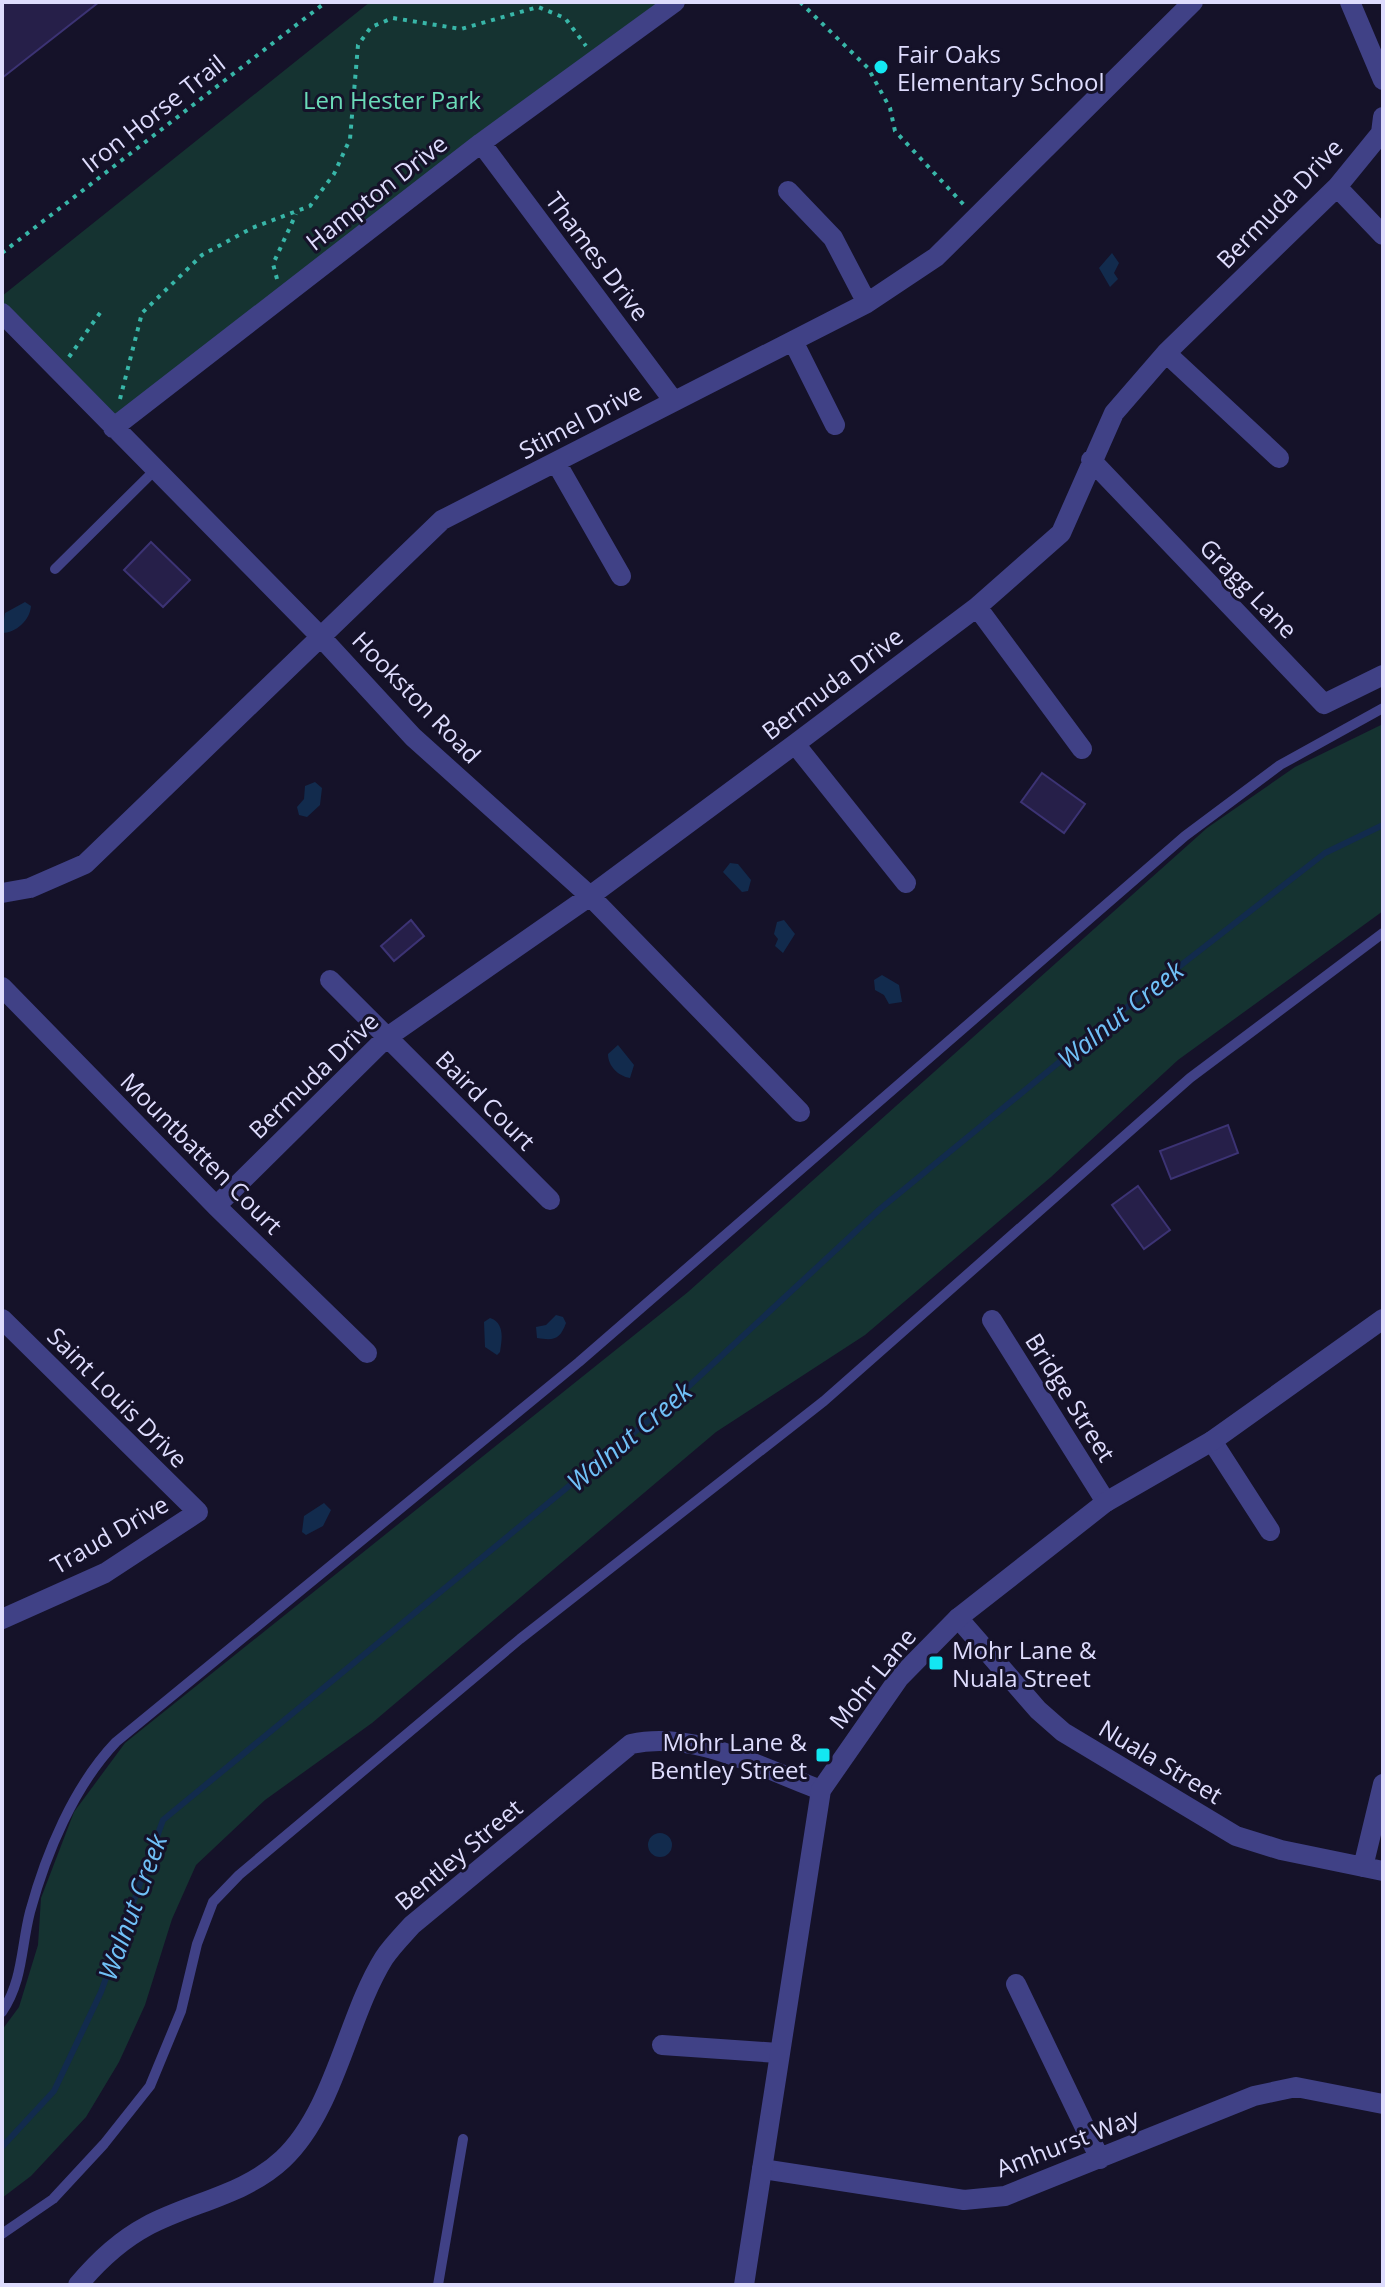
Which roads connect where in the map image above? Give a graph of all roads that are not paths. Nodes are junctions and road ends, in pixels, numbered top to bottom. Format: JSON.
{"nodes":[{"id":1,"x":675,"y":2,"type":"edge"},
{"id":2,"x":1193,"y":2,"type":"edge"},
{"id":3,"x":1350,"y":2,"type":"edge"},
{"id":4,"x":1383,"y":80,"type":"edge"},
{"id":5,"x":1383,"y":117,"type":"edge"},
{"id":6,"x":481,"y":143,"type":"junction"},
{"id":7,"x":1337,"y":187,"type":"junction"},
{"id":8,"x":788,"y":191,"type":"dead end"},
{"id":9,"x":1383,"y":235,"type":"edge"},
{"id":10,"x":867,"y":303,"type":"junction"},
{"id":11,"x":2,"y":313,"type":"edge"},
{"id":12,"x":793,"y":341,"type":"junction"},
{"id":13,"x":1166,"y":353,"type":"junction"},
{"id":14,"x":673,"y":400,"type":"junction"},
{"id":15,"x":835,"y":425,"type":"dead end"},
{"id":16,"x":113,"y":428,"type":"junction"},
{"id":17,"x":1279,"y":458,"type":"dead end"},
{"id":18,"x":1091,"y":460,"type":"junction"},
{"id":19,"x":557,"y":464,"type":"junction"},
{"id":20,"x":154,"y":471,"type":"junction"},
{"id":21,"x":55,"y":569,"type":"dead end"},
{"id":22,"x":621,"y":576,"type":"dead end"},
{"id":23,"x":977,"y":607,"type":"junction"},
{"id":24,"x":319,"y":635,"type":"junction"},
{"id":25,"x":1383,"y":675,"type":"edge"},
{"id":26,"x":1383,"y":708,"type":"edge"},
{"id":27,"x":795,"y":744,"type":"junction"},
{"id":28,"x":1082,"y":749,"type":"dead end"},
{"id":29,"x":906,"y":883,"type":"dead end"},
{"id":30,"x":2,"y":893,"type":"edge"},
{"id":31,"x":590,"y":896,"type":"junction"},
{"id":32,"x":1383,"y":933,"type":"edge"},
{"id":33,"x":330,"y":980,"type":"dead end"},
{"id":34,"x":2,"y":987,"type":"edge"},
{"id":35,"x":386,"y":1038,"type":"junction"},
{"id":36,"x":800,"y":1112,"type":"dead end"},
{"id":37,"x":550,"y":1200,"type":"dead end"},
{"id":38,"x":216,"y":1206,"type":"junction"},
{"id":39,"x":2,"y":1319,"type":"edge"},
{"id":40,"x":1383,"y":1319,"type":"edge"},
{"id":41,"x":992,"y":1320,"type":"dead end"},
{"id":42,"x":367,"y":1353,"type":"dead end"},
{"id":43,"x":1212,"y":1441,"type":"junction"},
{"id":44,"x":1106,"y":1502,"type":"junction"},
{"id":45,"x":198,"y":1512,"type":"joint"},
{"id":46,"x":1270,"y":1531,"type":"dead end"},
{"id":47,"x":958,"y":1618,"type":"junction"},
{"id":48,"x":2,"y":1619,"type":"edge"},
{"id":49,"x":1383,"y":1784,"type":"edge"},
{"id":50,"x":821,"y":1790,"type":"junction"},
{"id":51,"x":1373,"y":1869,"type":"edge"},
{"id":52,"x":1016,"y":1984,"type":"dead end"},
{"id":53,"x":2,"y":2012,"type":"edge"},
{"id":54,"x":662,"y":2045,"type":"dead end"},
{"id":55,"x":778,"y":2053,"type":"junction"},
{"id":56,"x":1383,"y":2104,"type":"edge"},
{"id":57,"x":463,"y":2139,"type":"dead end"},
{"id":58,"x":1100,"y":2159,"type":"junction"},
{"id":59,"x":762,"y":2169,"type":"junction"},
{"id":60,"x":2,"y":2234,"type":"edge"},
{"id":61,"x":78,"y":2285,"type":"edge"},
{"id":62,"x":438,"y":2285,"type":"edge"},
{"id":63,"x":744,"y":2285,"type":"edge"}],
"edges":[{"from":1,"to":6,"type":"street","name":"Hampton Drive"},
{"from":2,"to":10,"type":"street","name":"Stimel Drive"},
{"from":3,"to":4,"type":"street"},
{"from":5,"to":7,"type":"street","name":"Bermuda Drive"},
{"from":6,"to":14,"type":"street","name":"Thames Drive"},
{"from":6,"to":16,"type":"street","name":"Hampton Drive"},
{"from":7,"to":9,"type":"street"},
{"from":7,"to":13,"type":"street","name":"Bermuda Drive"},
{"from":8,"to":10,"type":"street"},
{"from":10,"to":12,"type":"street","name":"Stimel Drive"},
{"from":11,"to":16,"type":"street","name":"Hookston Road"},
{"from":12,"to":14,"type":"street","name":"Stimel Drive"},
{"from":12,"to":15,"type":"street"},
{"from":13,"to":17,"type":"street"},
{"from":13,"to":18,"type":"street","name":"Bermuda Drive"},
{"from":14,"to":19,"type":"street","name":"Stimel Drive"},
{"from":16,"to":20,"type":"street","name":"Hookston Road"},
{"from":18,"to":23,"type":"street","name":"Bermuda Drive"},
{"from":18,"to":25,"type":"street","name":"Gragg Lane"},
{"from":19,"to":22,"type":"street"},
{"from":19,"to":24,"type":"street","name":"Stimel Drive"},
{"from":20,"to":21,"type":"lane"},
{"from":20,"to":24,"type":"street","name":"Hookston Road"},
{"from":23,"to":27,"type":"street","name":"Bermuda Drive"},
{"from":23,"to":28,"type":"street"},
{"from":24,"to":30,"type":"street","name":"Stimel Drive"},
{"from":24,"to":31,"type":"street","name":"Hookston Road"},
{"from":26,"to":53,"type":"lane"},
{"from":27,"to":29,"type":"street"},
{"from":27,"to":31,"type":"street","name":"Bermuda Drive"},
{"from":31,"to":35,"type":"street","name":"Bermuda Drive"},
{"from":31,"to":36,"type":"street","name":"Hookston Road"},
{"from":32,"to":60,"type":"lane"},
{"from":33,"to":35,"type":"street","name":"Baird Court"},
{"from":34,"to":38,"type":"street","name":"Mountbatten Court"},
{"from":35,"to":37,"type":"street","name":"Baird Court"},
{"from":35,"to":38,"type":"street","name":"Bermuda Drive"},
{"from":38,"to":42,"type":"street","name":"Mountbatten Court"},
{"from":39,"to":45,"type":"street","name":"Saint Louis Drive"},
{"from":40,"to":43,"type":"street","name":"Mohr Lane"},
{"from":41,"to":44,"type":"street","name":"Bridge Street"},
{"from":43,"to":44,"type":"street","name":"Mohr Lane"},
{"from":43,"to":46,"type":"street"},
{"from":44,"to":47,"type":"street","name":"Mohr Lane"},
{"from":45,"to":48,"type":"street","name":"Traud Drive"},
{"from":47,"to":50,"type":"street","name":"Mohr Lane"},
{"from":47,"to":51,"type":"street","name":"Nuala Street"},
{"from":49,"to":51,"type":"street"},
{"from":50,"to":55,"type":"street","name":"Mohr Lane"},
{"from":50,"to":61,"type":"street","name":"Bentley Street"},
{"from":52,"to":58,"type":"street"},
{"from":54,"to":55,"type":"street"},
{"from":55,"to":59,"type":"street","name":"Mohr Lane"},
{"from":56,"to":58,"type":"street","name":"Amhurst Way"},
{"from":57,"to":62,"type":"lane"},
{"from":58,"to":59,"type":"street","name":"Amhurst Way"},
{"from":59,"to":63,"type":"street","name":"Mohr Lane"}]}
